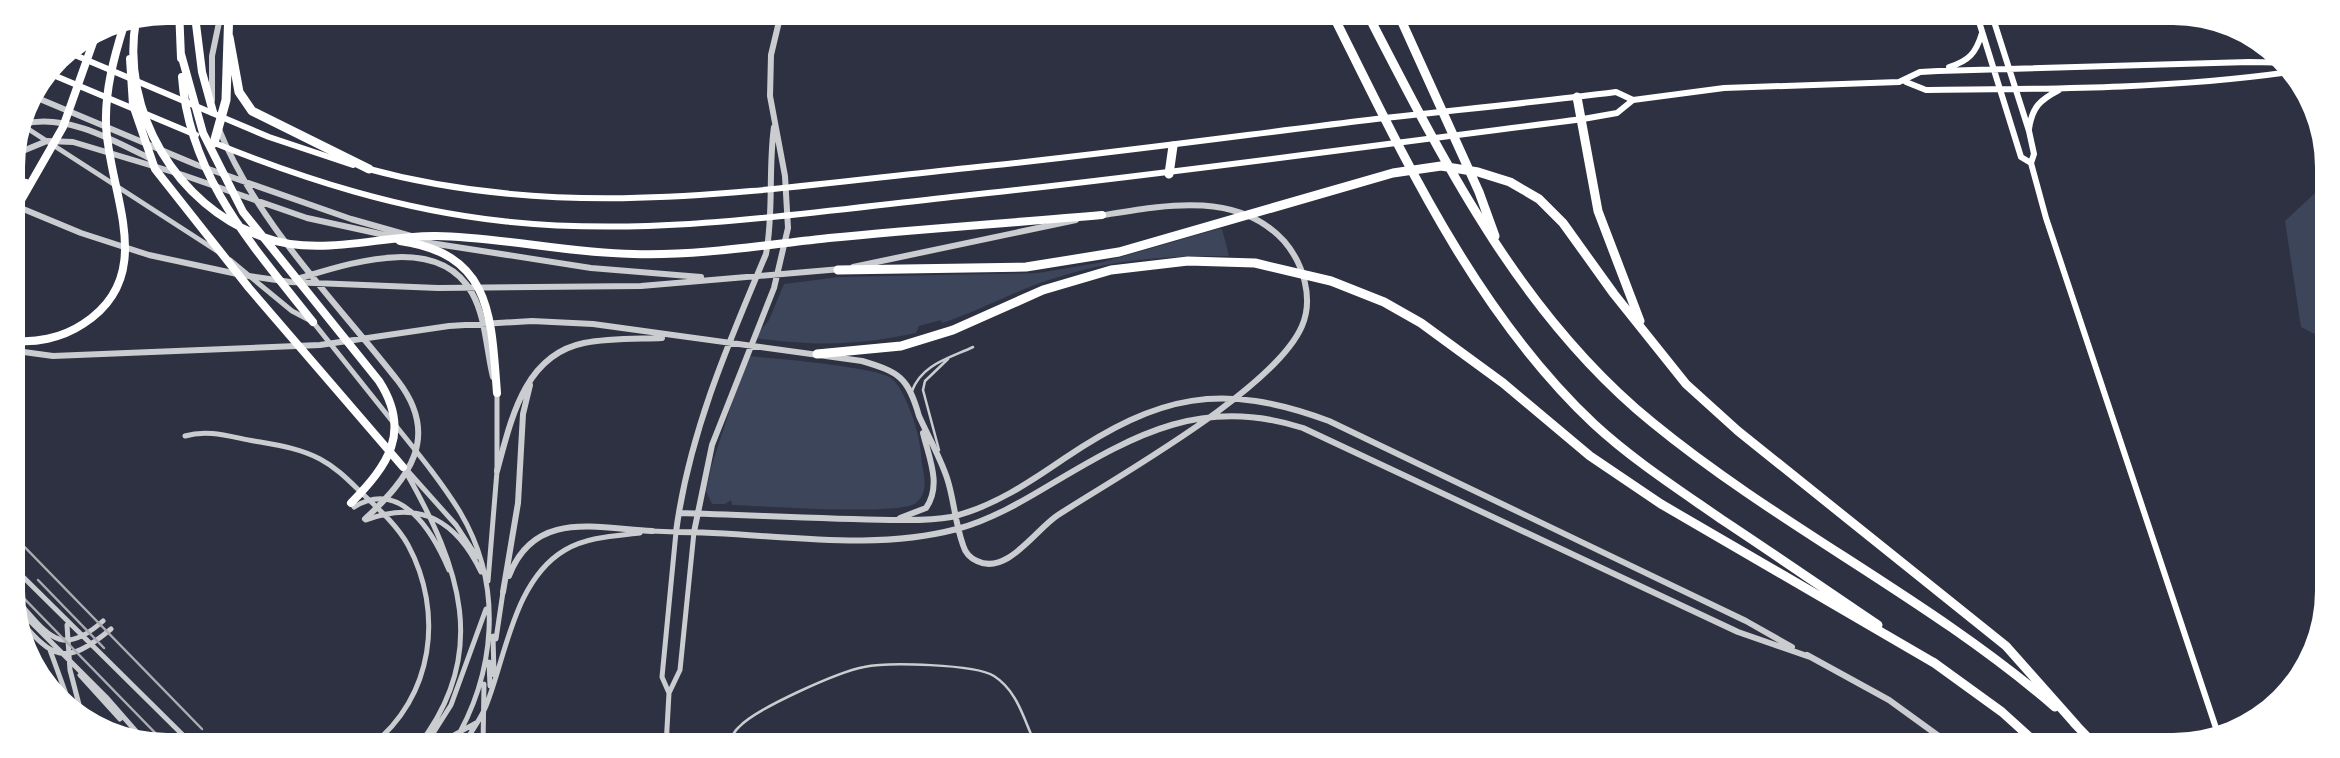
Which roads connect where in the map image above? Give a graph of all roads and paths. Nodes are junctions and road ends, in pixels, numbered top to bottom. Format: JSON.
{"nodes":[{"id":1,"x":180,"y":25,"type":"edge"},
{"id":2,"x":196,"y":25,"type":"edge"},
{"id":3,"x":221,"y":25,"type":"edge"},
{"id":4,"x":228,"y":25,"type":"edge"},
{"id":5,"x":779,"y":25,"type":"edge"},
{"id":6,"x":1338,"y":25,"type":"edge"},
{"id":7,"x":1373,"y":25,"type":"edge"},
{"id":8,"x":1402,"y":25,"type":"edge"},
{"id":9,"x":1980,"y":25,"type":"edge"},
{"id":10,"x":1996,"y":25,"type":"edge"},
{"id":11,"x":135,"y":29,"type":"edge"},
{"id":12,"x":1982,"y":31,"type":"junction"},
{"id":13,"x":122,"y":33,"type":"edge"},
{"id":14,"x":229,"y":37,"type":"junction"},
{"id":15,"x":133,"y":40,"type":"junction"},
{"id":16,"x":93,"y":46,"type":"edge"},
{"id":17,"x":181,"y":54,"type":"junction"},
{"id":18,"x":78,"y":56,"type":"edge"},
{"id":19,"x":2270,"y":63,"type":"edge"},
{"id":20,"x":1938,"y":70,"type":"junction"},
{"id":21,"x":1994,"y":70,"type":"junction"},
{"id":22,"x":2010,"y":70,"type":"junction"},
{"id":23,"x":2281,"y":74,"type":"edge"},
{"id":24,"x":57,"y":77,"type":"edge"},
{"id":25,"x":1905,"y":81,"type":"junction"},
{"id":26,"x":2016,"y":89,"type":"junction"},
{"id":27,"x":2060,"y":89,"type":"junction"},
{"id":28,"x":2000,"y":90,"type":"junction"},
{"id":29,"x":1577,"y":97,"type":"junction"},
{"id":30,"x":42,"y":100,"type":"edge"},
{"id":31,"x":1633,"y":100,"type":"junction"},
{"id":32,"x":218,"y":115,"type":"junction"},
{"id":33,"x":1582,"y":119,"type":"junction"},
{"id":34,"x":33,"y":122,"type":"edge"},
{"id":35,"x":774,"y":127,"type":"junction"},
{"id":36,"x":30,"y":129,"type":"edge"},
{"id":37,"x":2029,"y":131,"type":"junction"},
{"id":38,"x":214,"y":143,"type":"junction"},
{"id":39,"x":1174,"y":146,"type":"junction"},
{"id":40,"x":27,"y":148,"type":"edge"},
{"id":41,"x":2031,"y":164,"type":"junction"},
{"id":42,"x":369,"y":169,"type":"junction"},
{"id":43,"x":35,"y":172,"type":"junction"},
{"id":44,"x":1169,"y":174,"type":"junction"},
{"id":45,"x":183,"y":176,"type":"junction"},
{"id":46,"x":25,"y":184,"type":"edge"},
{"id":47,"x":786,"y":187,"type":"junction"},
{"id":48,"x":769,"y":189,"type":"junction"},
{"id":49,"x":25,"y":191,"type":"edge"},
{"id":50,"x":25,"y":211,"type":"edge"},
{"id":51,"x":788,"y":214,"type":"junction"},
{"id":52,"x":1102,"y":215,"type":"junction"},
{"id":53,"x":770,"y":216,"type":"junction"},
{"id":54,"x":376,"y":239,"type":"junction"},
{"id":55,"x":456,"y":248,"type":"junction"},
{"id":56,"x":1503,"y":257,"type":"junction"},
{"id":57,"x":838,"y":270,"type":"junction"},
{"id":58,"x":722,"y":277,"type":"junction"},
{"id":59,"x":290,"y":282,"type":"junction"},
{"id":60,"x":313,"y":322,"type":"junction"},
{"id":61,"x":1643,"y":328,"type":"junction"},
{"id":62,"x":678,"y":337,"type":"junction"},
{"id":63,"x":25,"y":340,"type":"edge"},
{"id":64,"x":973,"y":348,"type":"dead end"},
{"id":65,"x":25,"y":353,"type":"edge"},
{"id":66,"x":816,"y":354,"type":"junction"},
{"id":67,"x":948,"y":359,"type":"junction"},
{"id":68,"x":538,"y":368,"type":"junction"},
{"id":69,"x":912,"y":392,"type":"junction"},
{"id":70,"x":496,"y":393,"type":"junction"},
{"id":71,"x":918,"y":416,"type":"junction"},
{"id":72,"x":186,"y":436,"type":"dead end"},
{"id":73,"x":694,"y":441,"type":"junction"},
{"id":74,"x":712,"y":445,"type":"junction"},
{"id":75,"x":403,"y":467,"type":"junction"},
{"id":76,"x":498,"y":471,"type":"junction"},
{"id":77,"x":947,"y":477,"type":"junction"},
{"id":78,"x":352,"y":505,"type":"joint"},
{"id":79,"x":1515,"y":510,"type":"junction"},
{"id":80,"x":679,"y":513,"type":"junction"},
{"id":81,"x":696,"y":514,"type":"junction"},
{"id":82,"x":956,"y":516,"type":"junction"},
{"id":83,"x":365,"y":519,"type":"joint"},
{"id":84,"x":892,"y":520,"type":"junction"},
{"id":85,"x":1508,"y":524,"type":"junction"},
{"id":86,"x":959,"y":529,"type":"junction"},
{"id":87,"x":652,"y":531,"type":"junction"},
{"id":88,"x":676,"y":532,"type":"junction"},
{"id":89,"x":694,"y":532,"type":"junction"},
{"id":90,"x":25,"y":579,"type":"edge"},
{"id":91,"x":487,"y":589,"type":"junction"},
{"id":92,"x":456,"y":592,"type":"junction"},
{"id":93,"x":503,"y":592,"type":"junction"},
{"id":94,"x":486,"y":609,"type":"junction"},
{"id":95,"x":27,"y":611,"type":"edge"},
{"id":96,"x":104,"y":621,"type":"dead end"},
{"id":97,"x":29,"y":622,"type":"edge"},
{"id":98,"x":67,"y":622,"type":"junction"},
{"id":99,"x":111,"y":629,"type":"dead end"},
{"id":100,"x":37,"y":631,"type":"junction"},
{"id":101,"x":32,"y":633,"type":"edge"},
{"id":102,"x":1810,"y":657,"type":"junction"},
{"id":103,"x":68,"y":662,"type":"junction"},
{"id":104,"x":495,"y":662,"type":"junction"},
{"id":105,"x":1936,"y":664,"type":"junction"},
{"id":106,"x":484,"y":677,"type":"junction"},
{"id":107,"x":67,"y":693,"type":"edge"},
{"id":108,"x":669,"y":693,"type":"junction"},
{"id":109,"x":490,"y":694,"type":"junction"},
{"id":110,"x":79,"y":703,"type":"edge"},
{"id":111,"x":478,"y":722,"type":"junction"},
{"id":112,"x":2077,"y":726,"type":"junction"},
{"id":113,"x":2215,"y":726,"type":"edge"},
{"id":114,"x":130,"y":728,"type":"edge"},
{"id":115,"x":132,"y":728,"type":"edge"},
{"id":116,"x":180,"y":733,"type":"edge"},
{"id":117,"x":385,"y":733,"type":"edge"},
{"id":118,"x":428,"y":733,"type":"edge"},
{"id":119,"x":431,"y":733,"type":"edge"},
{"id":120,"x":458,"y":733,"type":"edge"},
{"id":121,"x":459,"y":733,"type":"edge"},
{"id":122,"x":472,"y":733,"type":"edge"},
{"id":123,"x":474,"y":733,"type":"edge"},
{"id":124,"x":483,"y":733,"type":"edge"},
{"id":125,"x":667,"y":733,"type":"edge"},
{"id":126,"x":735,"y":733,"type":"edge"},
{"id":127,"x":1031,"y":733,"type":"edge"},
{"id":128,"x":1935,"y":733,"type":"edge"},
{"id":129,"x":2025,"y":733,"type":"edge"},
{"id":130,"x":2084,"y":733,"type":"edge"}],
"edges":[{"from":1,"to":17,"type":"highway"},
{"from":2,"to":32,"type":"highway"},
{"from":3,"to":32,"type":"street"},
{"from":4,"to":14,"type":"highway"},
{"from":5,"to":35,"type":"street"},
{"from":6,"to":105,"type":"highway"},
{"from":7,"to":56,"type":"highway"},
{"from":8,"to":56,"type":"highway"},
{"from":9,"to":12,"type":"main road"},
{"from":10,"to":22,"type":"main road"},
{"from":11,"to":15,"type":"highway"},
{"from":12,"to":20,"type":"main road"},
{"from":12,"to":21,"type":"main road"},
{"from":13,"to":63,"type":"highway"},
{"from":14,"to":32,"type":"highway"},
{"from":14,"to":42,"type":"highway"},
{"from":15,"to":54,"type":"highway"},
{"from":15,"to":75,"type":"highway"},
{"from":16,"to":43,"type":"highway"},
{"from":17,"to":60,"type":"highway"},
{"from":17,"to":78,"type":"highway"},
{"from":18,"to":32,"type":"main road"},
{"from":19,"to":22,"type":"main road"},
{"from":20,"to":21,"type":"main road"},
{"from":20,"to":25,"type":"main road"},
{"from":21,"to":22,"type":"main road"},
{"from":21,"to":28,"type":"main road"},
{"from":22,"to":26,"type":"main road"},
{"from":23,"to":27,"type":"main road"},
{"from":24,"to":38,"type":"main road"},
{"from":25,"to":28,"type":"main road"},
{"from":25,"to":31,"type":"main road"},
{"from":26,"to":27,"type":"main road"},
{"from":26,"to":28,"type":"main road"},
{"from":26,"to":37,"type":"main road"},
{"from":27,"to":37,"type":"main road"},
{"from":28,"to":41,"type":"main road"},
{"from":29,"to":31,"type":"main road"},
{"from":29,"to":33,"type":"highway"},
{"from":29,"to":39,"type":"main road"},
{"from":30,"to":55,"type":"street"},
{"from":31,"to":33,"type":"main road"},
{"from":32,"to":38,"type":"highway"},
{"from":32,"to":42,"type":"main road"},
{"from":32,"to":83,"type":"street"},
{"from":33,"to":44,"type":"main road"},
{"from":33,"to":61,"type":"highway"},
{"from":34,"to":45,"type":"street"},
{"from":35,"to":47,"type":"street"},
{"from":35,"to":48,"type":"street"},
{"from":36,"to":60,"type":"street"},
{"from":37,"to":41,"type":"main road"},
{"from":38,"to":53,"type":"main road"},
{"from":39,"to":44,"type":"highway"},
{"from":39,"to":47,"type":"main road"},
{"from":40,"to":45,"type":"street"},
{"from":41,"to":113,"type":"main road"},
{"from":42,"to":48,"type":"main road"},
{"from":43,"to":46,"type":"highway"},
{"from":43,"to":49,"type":"highway"},
{"from":44,"to":51,"type":"main road"},
{"from":45,"to":55,"type":"street"},
{"from":47,"to":48,"type":"main road"},
{"from":47,"to":51,"type":"street"},
{"from":48,"to":53,"type":"street"},
{"from":50,"to":59,"type":"street"},
{"from":51,"to":53,"type":"main road"},
{"from":51,"to":74,"type":"street"},
{"from":52,"to":54,"type":"highway"},
{"from":52,"to":57,"type":"street"},
{"from":52,"to":86,"type":"street"},
{"from":53,"to":73,"type":"street"},
{"from":54,"to":70,"type":"highway"},
{"from":55,"to":58,"type":"street"},
{"from":56,"to":112,"type":"highway"},
{"from":57,"to":58,"type":"street"},
{"from":57,"to":61,"type":"highway"},
{"from":58,"to":59,"type":"street"},
{"from":59,"to":70,"type":"street"},
{"from":60,"to":91,"type":"street"},
{"from":61,"to":112,"type":"highway"},
{"from":62,"to":65,"type":"street"},
{"from":62,"to":66,"type":"street"},
{"from":62,"to":68,"type":"street"},
{"from":64,"to":67,"type":"lane"},
{"from":66,"to":69,"type":"street"},
{"from":66,"to":105,"type":"highway"},
{"from":67,"to":69,"type":"lane"},
{"from":67,"to":77,"type":"lane"},
{"from":68,"to":76,"type":"street"},
{"from":68,"to":93,"type":"street"},
{"from":69,"to":71,"type":"street"},
{"from":70,"to":76,"type":"street"},
{"from":71,"to":77,"type":"street"},
{"from":71,"to":84,"type":"street"},
{"from":72,"to":117,"type":"street"},
{"from":73,"to":74,"type":"street"},
{"from":73,"to":80,"type":"street"},
{"from":74,"to":81,"type":"street"},
{"from":75,"to":92,"type":"street"},
{"from":75,"to":104,"type":"street"},
{"from":76,"to":94,"type":"street"},
{"from":77,"to":82,"type":"street"},
{"from":78,"to":92,"type":"street"},
{"from":79,"to":82,"type":"street"},
{"from":79,"to":85,"type":"street"},
{"from":79,"to":102,"type":"street"},
{"from":80,"to":81,"type":"street"},
{"from":80,"to":88,"type":"street"},
{"from":81,"to":84,"type":"street"},
{"from":81,"to":89,"type":"street"},
{"from":82,"to":84,"type":"street"},
{"from":82,"to":86,"type":"street"},
{"from":83,"to":91,"type":"street"},
{"from":85,"to":86,"type":"street"},
{"from":85,"to":102,"type":"street"},
{"from":86,"to":89,"type":"street"},
{"from":87,"to":88,"type":"street"},
{"from":87,"to":93,"type":"street"},
{"from":87,"to":109,"type":"street"},
{"from":88,"to":89,"type":"street"},
{"from":88,"to":108,"type":"street"},
{"from":89,"to":108,"type":"street"},
{"from":90,"to":98,"type":"street"},
{"from":91,"to":106,"type":"street"},
{"from":92,"to":118,"type":"street"},
{"from":93,"to":104,"type":"street"},
{"from":94,"to":109,"type":"street"},
{"from":94,"to":119,"type":"street"},
{"from":95,"to":96,"type":"street"},
{"from":97,"to":100,"type":"street"},
{"from":98,"to":103,"type":"street"},
{"from":98,"to":116,"type":"street"},
{"from":99,"to":101,"type":"street"},
{"from":100,"to":107,"type":"street"},
{"from":100,"to":115,"type":"street"},
{"from":102,"to":128,"type":"street"},
{"from":103,"to":110,"type":"street"},
{"from":103,"to":114,"type":"street"},
{"from":104,"to":123,"type":"street"},
{"from":105,"to":129,"type":"highway"},
{"from":106,"to":121,"type":"street"},
{"from":106,"to":124,"type":"street"},
{"from":108,"to":125,"type":"street"},
{"from":109,"to":111,"type":"street"},
{"from":111,"to":120,"type":"street"},
{"from":111,"to":122,"type":"street"},
{"from":112,"to":130,"type":"highway"},
{"from":126,"to":127,"type":"lane"}]}
